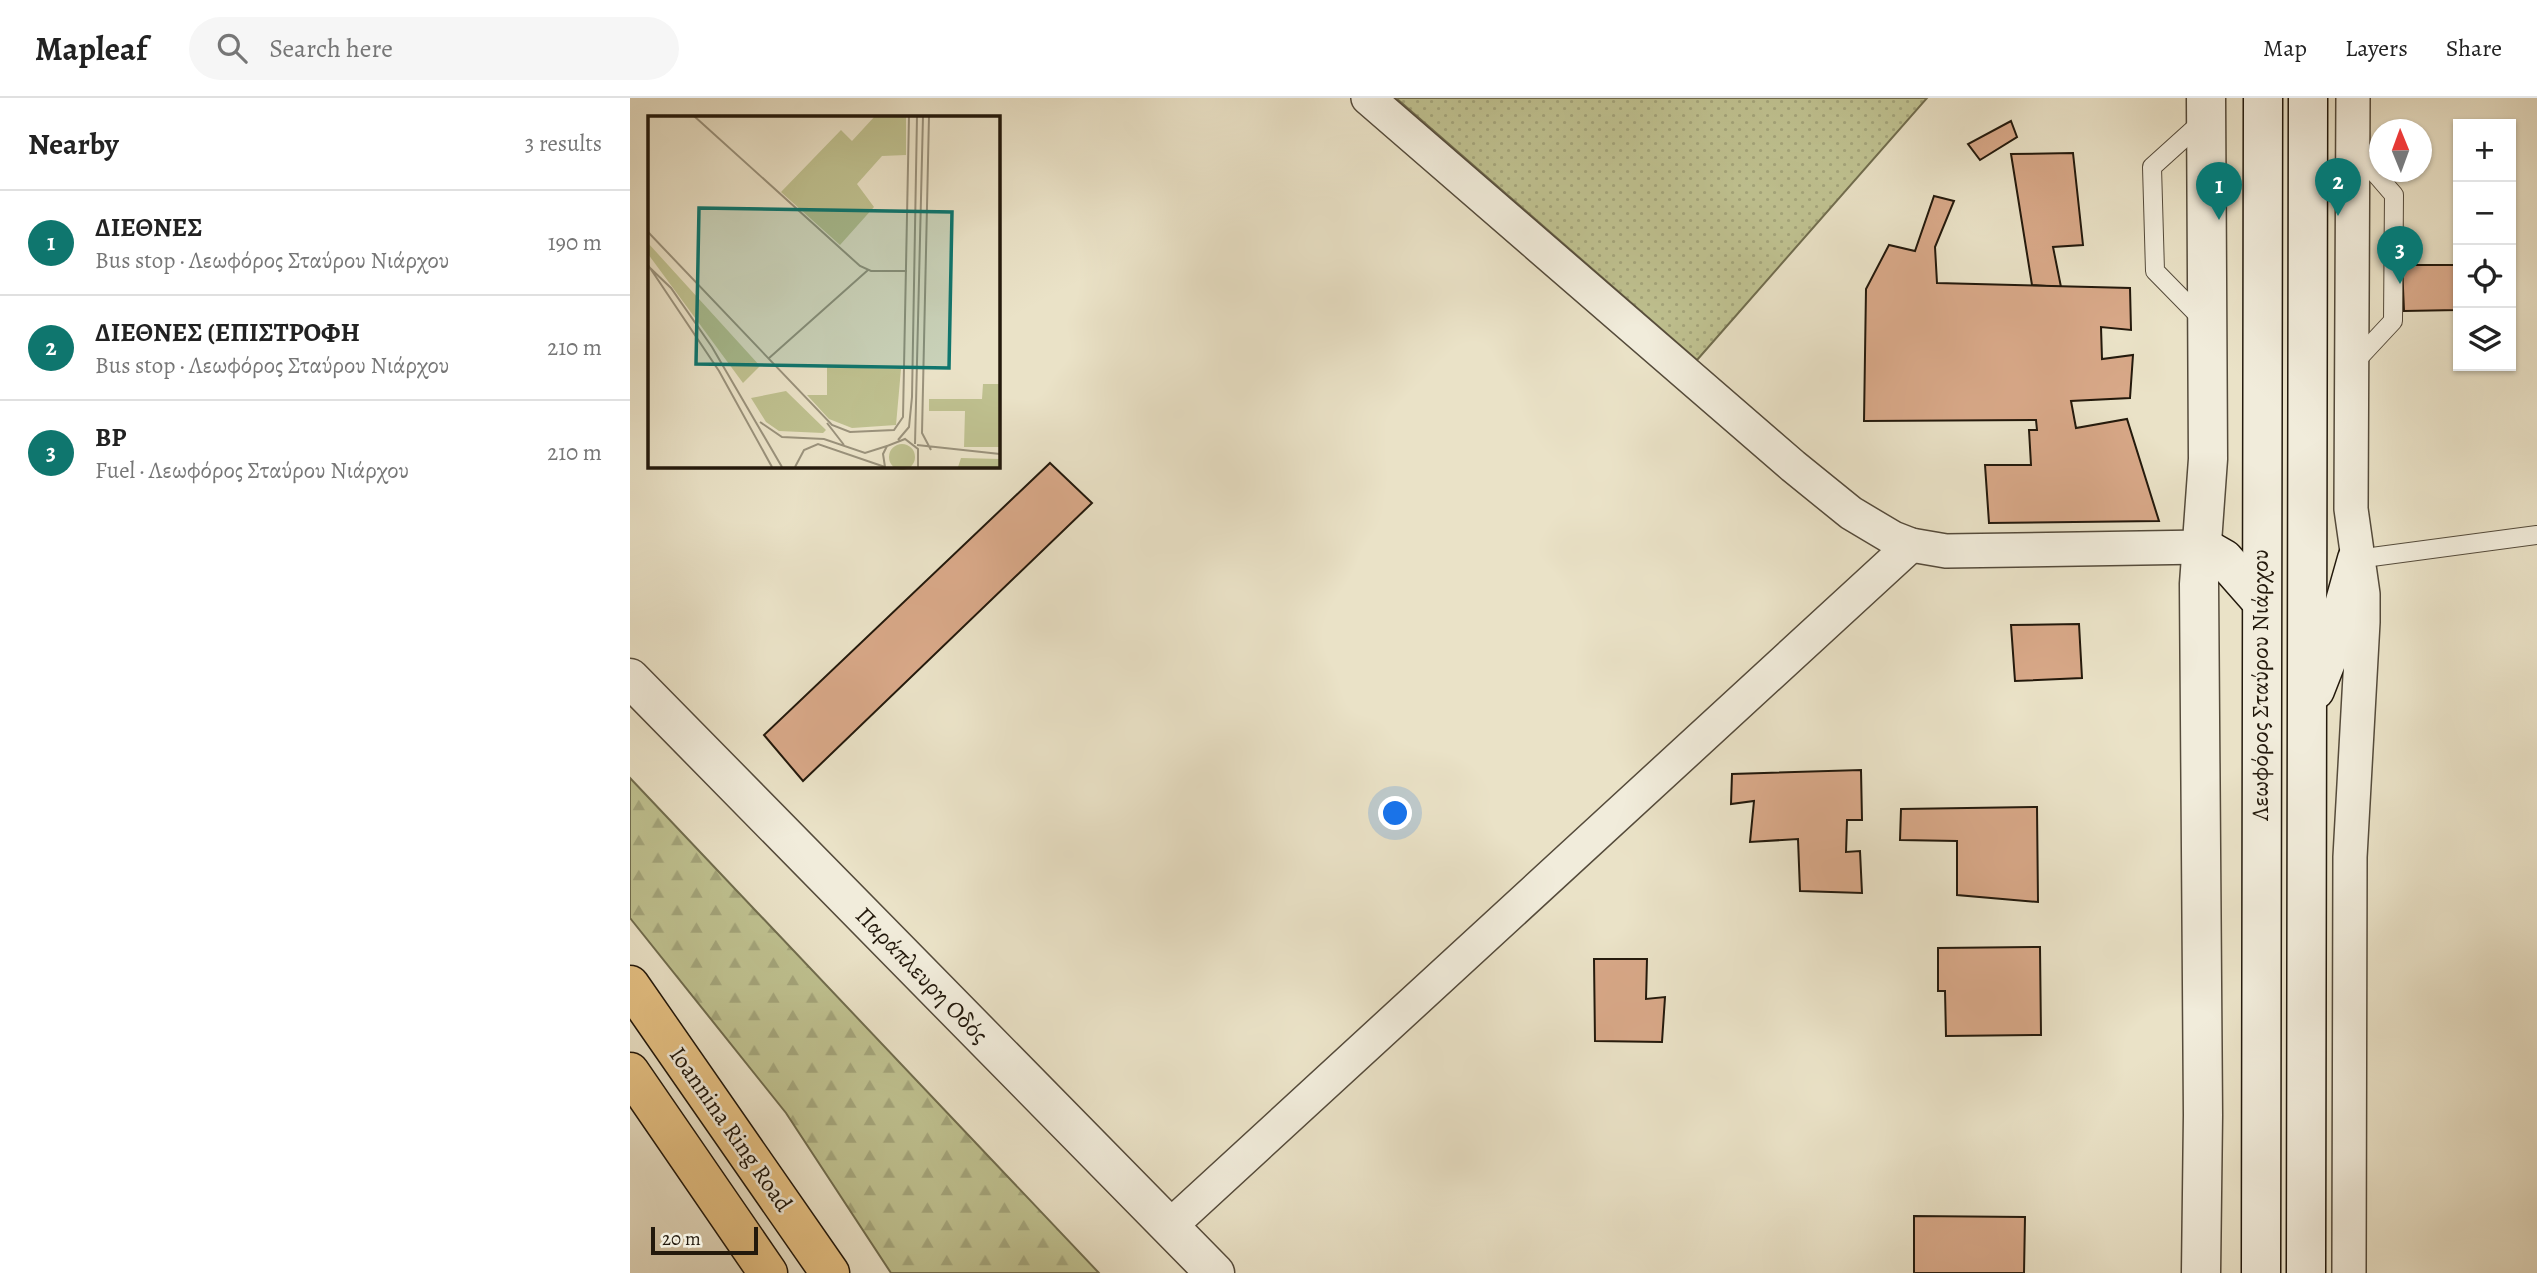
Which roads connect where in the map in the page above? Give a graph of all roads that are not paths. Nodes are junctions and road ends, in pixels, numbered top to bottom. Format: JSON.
{"nodes":[{"id":1,"x":1368,"y":98,"type":"edge"},
{"id":2,"x":2263,"y":98,"type":"edge"},
{"id":3,"x":2308,"y":98,"type":"edge"},
{"id":4,"x":2353,"y":98,"type":"edge"},
{"id":5,"x":2206,"y":108,"type":"edge"},
{"id":6,"x":2207,"y":325,"type":"junction"},
{"id":7,"x":2537,"y":535,"type":"edge"},
{"id":8,"x":1911,"y":545,"type":"junction"},
{"id":9,"x":2203,"y":547,"type":"junction"},
{"id":10,"x":2357,"y":559,"type":"junction"},
{"id":11,"x":2261,"y":601,"type":"junction"},
{"id":12,"x":630,"y":678,"type":"edge"},
{"id":13,"x":2307,"y":712,"type":"junction"},
{"id":14,"x":630,"y":985,"type":"edge"},
{"id":15,"x":630,"y":1072,"type":"edge"},
{"id":16,"x":1169,"y":1227,"type":"junction"},
{"id":17,"x":768,"y":1273,"type":"edge"},
{"id":18,"x":830,"y":1273,"type":"edge"},
{"id":19,"x":1215,"y":1273,"type":"edge"},
{"id":20,"x":2201,"y":1273,"type":"edge"},
{"id":21,"x":2261,"y":1273,"type":"edge"},
{"id":22,"x":2306,"y":1273,"type":"edge"},
{"id":23,"x":2349,"y":1273,"type":"edge"}],
"edges":[{"from":1,"to":8,"type":"street"},
{"from":2,"to":11,"type":"main road","name":"Λεωφόρος Σταύρου Νιάρχου"},
{"from":3,"to":13,"type":"main road","name":"Λεωφόρος Σταύρου Νιάρχου"},
{"from":4,"to":10,"type":"street"},
{"from":5,"to":6,"type":"main road"},
{"from":5,"to":6,"type":"lane"},
{"from":6,"to":9,"type":"main road"},
{"from":7,"to":10,"type":"lane"},
{"from":8,"to":9,"type":"street"},
{"from":8,"to":16,"type":"street"},
{"from":9,"to":11,"type":"main road"},
{"from":9,"to":20,"type":"main road"},
{"from":10,"to":13,"type":"main road"},
{"from":10,"to":23,"type":"street"},
{"from":11,"to":21,"type":"main road","name":"Λεωφόρος Σταύρου Νιάρχου"},
{"from":12,"to":16,"type":"main road","name":"Παράπλευρη Οδός"},
{"from":13,"to":22,"type":"main road","name":"Λεωφόρος Σταύρου Νιάρχου"},
{"from":14,"to":18,"type":"highway","name":"Ioannina Ring Road"},
{"from":15,"to":17,"type":"highway","name":"Ioannina Ring Road"},
{"from":16,"to":19,"type":"main road","name":"Παράπλευρη Οδός"}]}
